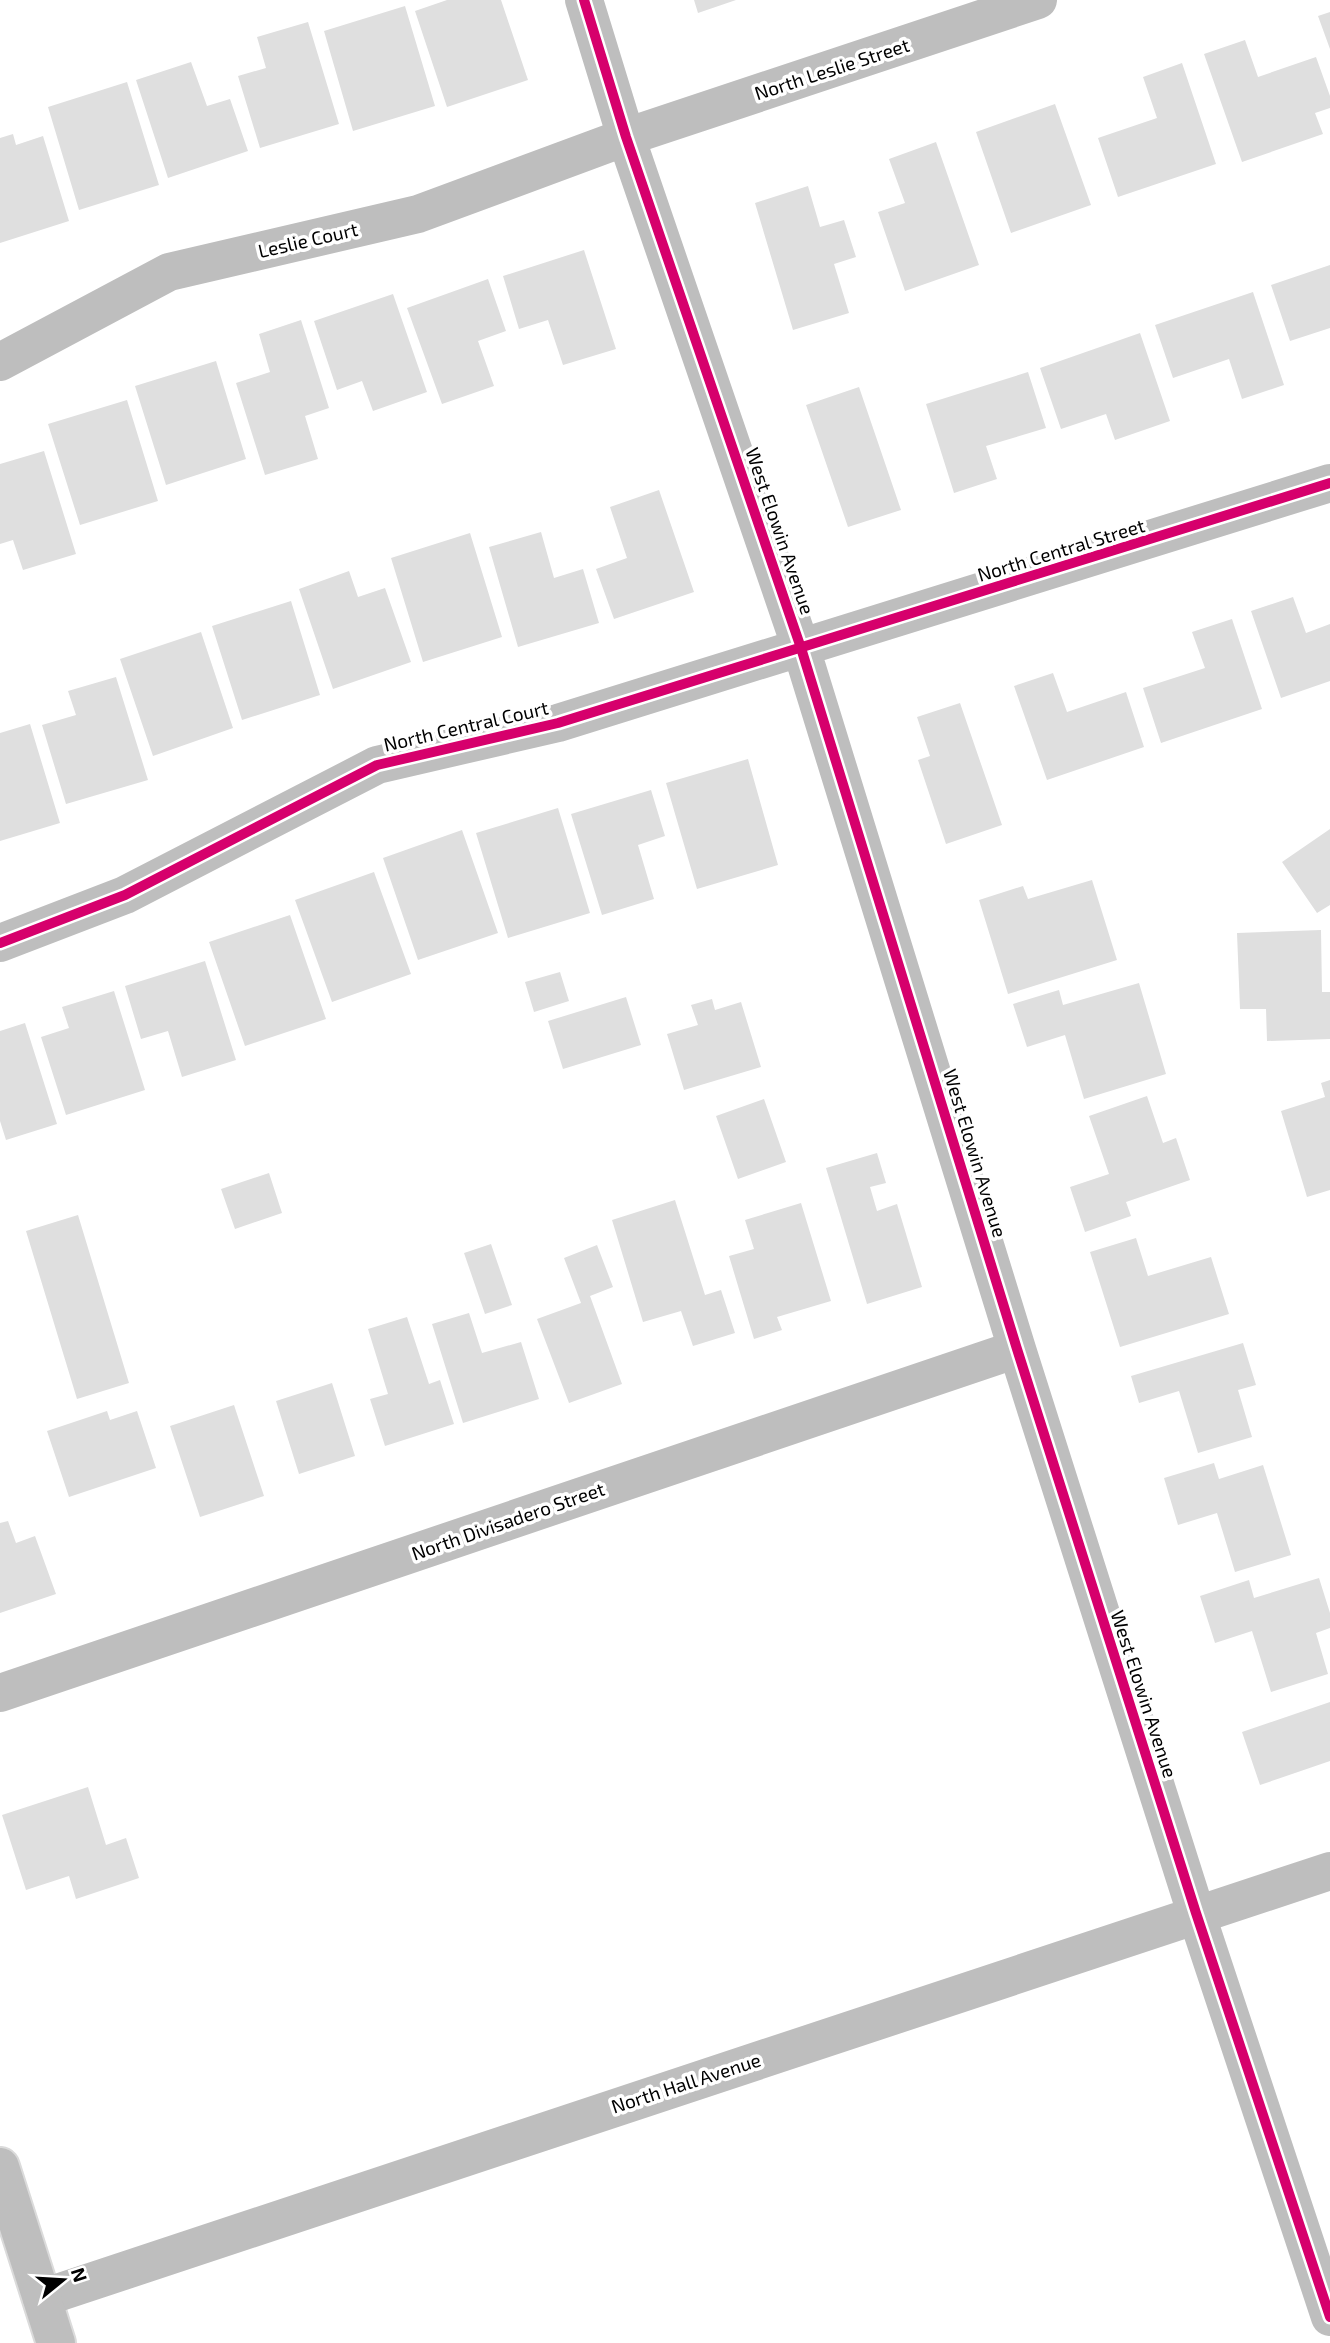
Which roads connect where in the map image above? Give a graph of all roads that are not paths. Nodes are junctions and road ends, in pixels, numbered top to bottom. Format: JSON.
{"nodes":[{"id":1,"x":584,"y":0,"type":"edge"},
{"id":2,"x":1038,"y":0,"type":"edge"},
{"id":3,"x":626,"y":137,"type":"junction"},
{"id":4,"x":0,"y":362,"type":"edge"},
{"id":5,"x":1330,"y":484,"type":"edge"},
{"id":6,"x":801,"y":648,"type":"junction"},
{"id":7,"x":0,"y":943,"type":"edge"},
{"id":8,"x":1017,"y":1349,"type":"junction"},
{"id":9,"x":0,"y":1693,"type":"edge"},
{"id":10,"x":1330,"y":1871,"type":"edge"},
{"id":11,"x":1196,"y":1913,"type":"junction"},
{"id":12,"x":0,"y":2167,"type":"edge"},
{"id":13,"x":42,"y":2298,"type":"junction"},
{"id":14,"x":1330,"y":2317,"type":"edge"},
{"id":15,"x":57,"y":2343,"type":"edge"}],
"edges":[{"from":1,"to":3,"type":"street","name":"West Elowin Avenue"},
{"from":2,"to":3,"type":"street","name":"North Leslie Street"},
{"from":3,"to":4,"type":"street","name":"Leslie Court"},
{"from":3,"to":6,"type":"street","name":"West Elowin Avenue"},
{"from":5,"to":6,"type":"street","name":"North Central Street"},
{"from":6,"to":7,"type":"street","name":"North Central Court"},
{"from":6,"to":8,"type":"street","name":"West Elowin Avenue"},
{"from":8,"to":9,"type":"street","name":"North Divisadero Street"},
{"from":8,"to":11,"type":"street","name":"West Elowin Avenue"},
{"from":10,"to":11,"type":"street","name":"North Hall Avenue"},
{"from":11,"to":13,"type":"street","name":"North Hall Avenue"},
{"from":11,"to":14,"type":"street","name":"West Elowin Avenue"},
{"from":12,"to":13,"type":"street"},
{"from":13,"to":15,"type":"street"}]}
